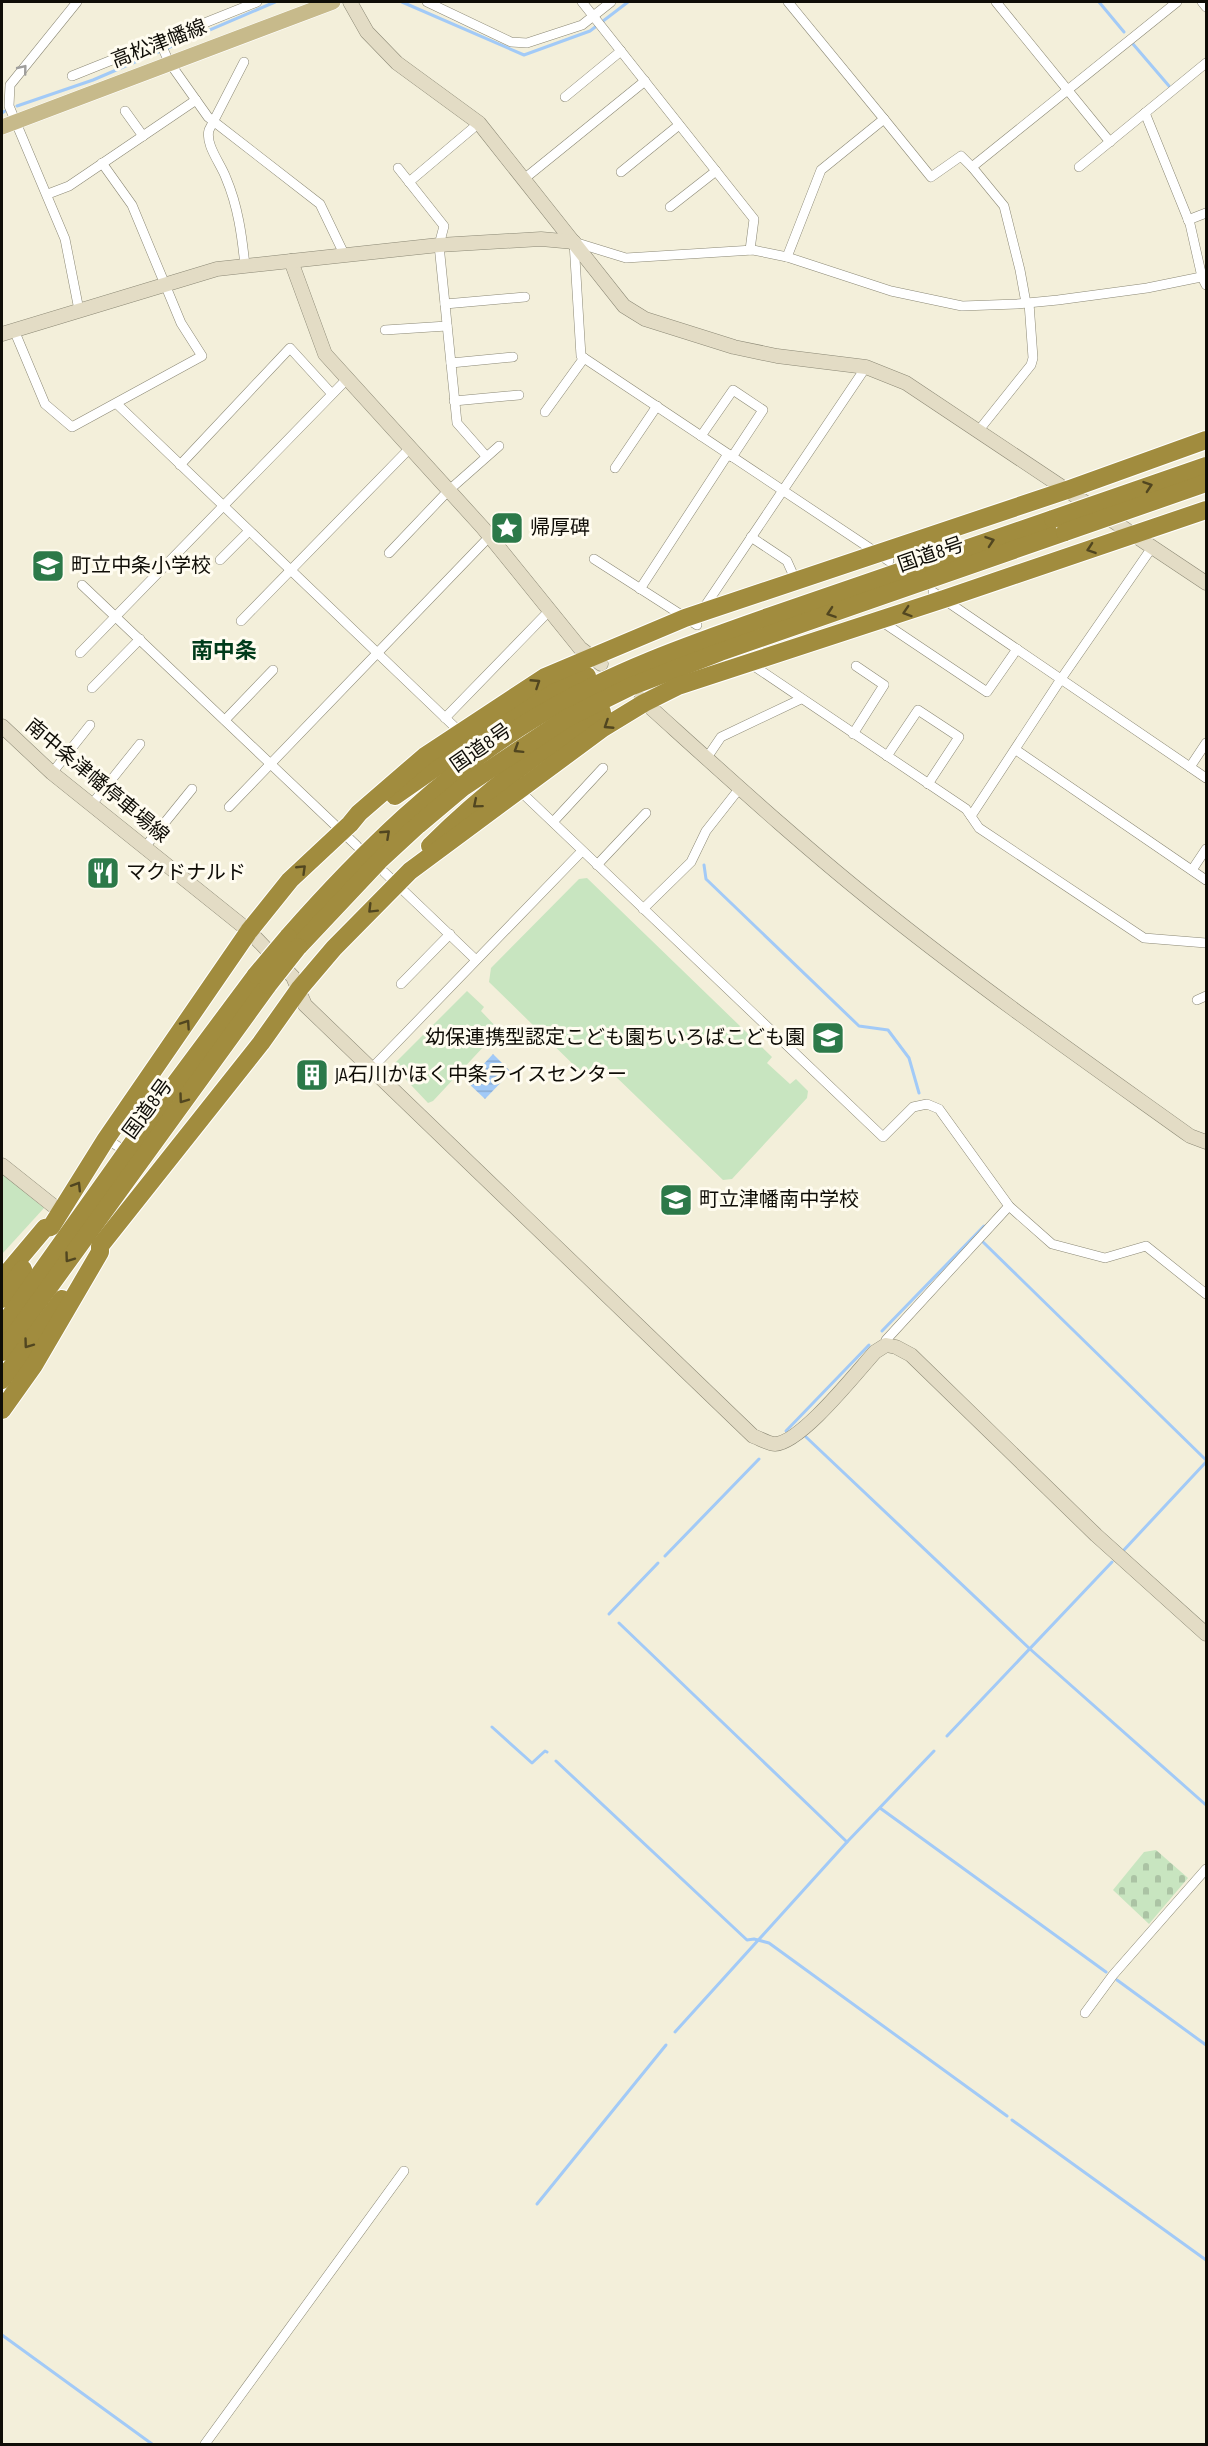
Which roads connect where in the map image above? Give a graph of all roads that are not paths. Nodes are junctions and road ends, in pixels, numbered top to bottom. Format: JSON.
{"nodes":[{"id":1,"x":78,"y":2,"type":"edge"},
{"id":2,"x":257,"y":2,"type":"edge"},
{"id":3,"x":333,"y":2,"type":"edge"},
{"id":4,"x":350,"y":2,"type":"edge"},
{"id":5,"x":428,"y":2,"type":"edge"},
{"id":6,"x":582,"y":2,"type":"edge"},
{"id":7,"x":611,"y":2,"type":"edge"},
{"id":8,"x":788,"y":2,"type":"edge"},
{"id":9,"x":996,"y":2,"type":"edge"},
{"id":10,"x":1178,"y":2,"type":"edge"},
{"id":11,"x":1202,"y":2,"type":"edge"},
{"id":12,"x":1206,"y":7,"type":"edge"},
{"id":13,"x":598,"y":21,"type":"junction"},
{"id":14,"x":163,"y":50,"type":"junction"},
{"id":15,"x":621,"y":51,"type":"junction"},
{"id":16,"x":244,"y":62,"type":"dead end"},
{"id":17,"x":1206,"y":63,"type":"edge"},
{"id":18,"x":72,"y":76,"type":"dead end"},
{"id":19,"x":645,"y":81,"type":"junction"},
{"id":20,"x":1068,"y":90,"type":"junction"},
{"id":21,"x":565,"y":97,"type":"dead end"},
{"id":22,"x":196,"y":100,"type":"junction"},
{"id":23,"x":5,"y":104,"type":"edge"},
{"id":24,"x":125,"y":111,"type":"dead end"},
{"id":25,"x":1145,"y":114,"type":"junction"},
{"id":26,"x":884,"y":119,"type":"junction"},
{"id":27,"x":17,"y":121,"type":"junction"},
{"id":28,"x":214,"y":121,"type":"junction"},
{"id":29,"x":479,"y":123,"type":"junction"},
{"id":30,"x":679,"y":125,"type":"junction"},
{"id":31,"x":2,"y":127,"type":"edge"},
{"id":32,"x":143,"y":136,"type":"junction"},
{"id":33,"x":1110,"y":142,"type":"junction"},
{"id":34,"x":102,"y":163,"type":"junction"},
{"id":35,"x":972,"y":167,"type":"junction"},
{"id":36,"x":1079,"y":167,"type":"dead end"},
{"id":37,"x":398,"y":168,"type":"dead end"},
{"id":38,"x":716,"y":171,"type":"junction"},
{"id":39,"x":621,"y":172,"type":"dead end"},
{"id":40,"x":524,"y":179,"type":"junction"},
{"id":41,"x":409,"y":182,"type":"junction"},
{"id":42,"x":48,"y":194,"type":"junction"},
{"id":43,"x":670,"y":207,"type":"dead end"},
{"id":44,"x":1206,"y":213,"type":"edge"},
{"id":45,"x":1188,"y":220,"type":"junction"},
{"id":46,"x":574,"y":242,"type":"junction"},
{"id":47,"x":439,"y":245,"type":"junction"},
{"id":48,"x":750,"y":250,"type":"junction"},
{"id":49,"x":345,"y":256,"type":"junction"},
{"id":50,"x":787,"y":257,"type":"junction"},
{"id":51,"x":291,"y":261,"type":"junction"},
{"id":52,"x":245,"y":266,"type":"junction"},
{"id":53,"x":1205,"y":279,"type":"edge"},
{"id":54,"x":164,"y":285,"type":"junction"},
{"id":55,"x":525,"y":297,"type":"dead end"},
{"id":56,"x":1028,"y":303,"type":"junction"},
{"id":57,"x":445,"y":304,"type":"junction"},
{"id":58,"x":79,"y":310,"type":"junction"},
{"id":59,"x":447,"y":326,"type":"junction"},
{"id":60,"x":384,"y":330,"type":"dead end"},
{"id":61,"x":8,"y":332,"type":"edge"},
{"id":62,"x":513,"y":357,"type":"dead end"},
{"id":63,"x":584,"y":358,"type":"junction"},
{"id":64,"x":451,"y":363,"type":"junction"},
{"id":65,"x":866,"y":367,"type":"junction"},
{"id":66,"x":347,"y":379,"type":"junction"},
{"id":67,"x":332,"y":394,"type":"junction"},
{"id":68,"x":519,"y":395,"type":"dead end"},
{"id":69,"x":454,"y":401,"type":"junction"},
{"id":70,"x":117,"y":404,"type":"junction"},
{"id":71,"x":657,"y":406,"type":"junction"},
{"id":72,"x":545,"y":412,"type":"dead end"},
{"id":73,"x":979,"y":430,"type":"junction"},
{"id":74,"x":701,"y":436,"type":"junction"},
{"id":75,"x":1206,"y":440,"type":"edge"},
{"id":76,"x":499,"y":446,"type":"dead end"},
{"id":77,"x":410,"y":448,"type":"junction"},
{"id":78,"x":730,"y":455,"type":"junction"},
{"id":79,"x":486,"y":456,"type":"junction"},
{"id":80,"x":180,"y":465,"type":"junction"},
{"id":81,"x":1206,"y":466,"type":"edge"},
{"id":82,"x":615,"y":468,"type":"dead end"},
{"id":83,"x":1206,"y":483,"type":"edge"},
{"id":84,"x":783,"y":490,"type":"junction"},
{"id":85,"x":1067,"y":490,"type":"junction"},
{"id":86,"x":448,"y":491,"type":"junction"},
{"id":87,"x":223,"y":506,"type":"junction"},
{"id":88,"x":1206,"y":510,"type":"edge"},
{"id":89,"x":1059,"y":525,"type":"junction"},
{"id":90,"x":249,"y":531,"type":"junction"},
{"id":91,"x":1135,"y":534,"type":"junction"},
{"id":92,"x":490,"y":536,"type":"junction"},
{"id":93,"x":751,"y":537,"type":"junction"},
{"id":94,"x":1153,"y":546,"type":"junction"},
{"id":95,"x":389,"y":553,"type":"dead end"},
{"id":96,"x":882,"y":557,"type":"junction"},
{"id":97,"x":594,"y":559,"type":"dead end"},
{"id":98,"x":220,"y":561,"type":"dead end"},
{"id":99,"x":290,"y":569,"type":"junction"},
{"id":100,"x":796,"y":582,"type":"junction"},
{"id":101,"x":1206,"y":583,"type":"edge"},
{"id":102,"x":82,"y":585,"type":"dead end"},
{"id":103,"x":640,"y":589,"type":"junction"},
{"id":104,"x":939,"y":596,"type":"junction"},
{"id":105,"x":822,"y":598,"type":"junction"},
{"id":106,"x":550,"y":610,"type":"junction"},
{"id":107,"x":116,"y":616,"type":"junction"},
{"id":108,"x":694,"y":619,"type":"junction"},
{"id":109,"x":880,"y":620,"type":"junction"},
{"id":110,"x":241,"y":621,"type":"dead end"},
{"id":111,"x":140,"y":639,"type":"junction"},
{"id":112,"x":1017,"y":649,"type":"junction"},
{"id":113,"x":720,"y":652,"type":"junction"},
{"id":114,"x":80,"y":653,"type":"dead end"},
{"id":115,"x":376,"y":653,"type":"junction"},
{"id":116,"x":745,"y":660,"type":"junction"},
{"id":117,"x":597,"y":661,"type":"junction"},
{"id":118,"x":856,"y":666,"type":"dead end"},
{"id":119,"x":273,"y":670,"type":"dead end"},
{"id":120,"x":1062,"y":679,"type":"junction"},
{"id":121,"x":92,"y":688,"type":"dead end"},
{"id":122,"x":801,"y":699,"type":"junction"},
{"id":123,"x":642,"y":701,"type":"junction"},
{"id":124,"x":445,"y":718,"type":"junction"},
{"id":125,"x":225,"y":720,"type":"junction"},
{"id":126,"x":90,"y":725,"type":"dead end"},
{"id":127,"x":2,"y":726,"type":"edge"},
{"id":128,"x":460,"y":732,"type":"junction"},
{"id":129,"x":854,"y":734,"type":"junction"},
{"id":130,"x":1206,"y":743,"type":"edge"},
{"id":131,"x":140,"y":744,"type":"dead end"},
{"id":132,"x":1016,"y":750,"type":"junction"},
{"id":133,"x":887,"y":756,"type":"junction"},
{"id":134,"x":706,"y":759,"type":"junction"},
{"id":135,"x":270,"y":763,"type":"junction"},
{"id":136,"x":1190,"y":767,"type":"junction"},
{"id":137,"x":603,"y":768,"type":"dead end"},
{"id":138,"x":52,"y":773,"type":"junction"},
{"id":139,"x":1206,"y":778,"type":"edge"},
{"id":140,"x":928,"y":784,"type":"junction"},
{"id":141,"x":192,"y":789,"type":"dead end"},
{"id":142,"x":739,"y":789,"type":"junction"},
{"id":143,"x":519,"y":790,"type":"junction"},
{"id":144,"x":92,"y":804,"type":"junction"},
{"id":145,"x":229,"y":807,"type":"dead end"},
{"id":146,"x":646,"y":813,"type":"dead end"},
{"id":147,"x":971,"y":816,"type":"junction"},
{"id":148,"x":553,"y":822,"type":"junction"},
{"id":149,"x":346,"y":827,"type":"junction"},
{"id":150,"x":357,"y":846,"type":"dead end"},
{"id":151,"x":145,"y":847,"type":"junction"},
{"id":152,"x":1206,"y":849,"type":"edge"},
{"id":153,"x":582,"y":851,"type":"junction"},
{"id":154,"x":597,"y":865,"type":"junction"},
{"id":155,"x":1192,"y":870,"type":"junction"},
{"id":156,"x":397,"y":876,"type":"junction"},
{"id":157,"x":1206,"y":880,"type":"edge"},
{"id":158,"x":643,"y":909,"type":"junction"},
{"id":159,"x":249,"y":931,"type":"junction"},
{"id":160,"x":450,"y":934,"type":"junction"},
{"id":161,"x":293,"y":942,"type":"junction"},
{"id":162,"x":1206,"y":943,"type":"edge"},
{"id":163,"x":476,"y":960,"type":"junction"},
{"id":164,"x":262,"y":980,"type":"junction"},
{"id":165,"x":401,"y":984,"type":"dead end"},
{"id":166,"x":300,"y":988,"type":"junction"},
{"id":167,"x":372,"y":1068,"type":"junction"},
{"id":168,"x":1206,"y":1142,"type":"edge"},
{"id":169,"x":2,"y":1164,"type":"edge"},
{"id":170,"x":1009,"y":1206,"type":"junction"},
{"id":171,"x":56,"y":1219,"type":"junction"},
{"id":172,"x":100,"y":1246,"type":"junction"},
{"id":173,"x":2,"y":1279,"type":"edge"},
{"id":174,"x":1206,"y":1294,"type":"edge"},
{"id":175,"x":2,"y":1299,"type":"edge"},
{"id":176,"x":2,"y":1327,"type":"edge"},
{"id":177,"x":886,"y":1346,"type":"junction"},
{"id":178,"x":2,"y":1352,"type":"edge"},
{"id":179,"x":2,"y":1380,"type":"edge"},
{"id":180,"x":2,"y":1410,"type":"edge"},
{"id":181,"x":1206,"y":1634,"type":"edge"},
{"id":182,"x":1206,"y":1869,"type":"edge"},
{"id":183,"x":1085,"y":2013,"type":"dead end"},
{"id":184,"x":404,"y":2172,"type":"dead end"},
{"id":185,"x":205,"y":2445,"type":"edge"}],
"edges":[{"from":23,"to":1,"type":"street","one_way":true},
{"from":2,"to":14,"type":"street"},
{"from":3,"to":14,"type":"main road","name":"高松津幡線"},
{"from":4,"to":29,"type":"street"},
{"from":5,"to":13,"type":"street"},
{"from":6,"to":13,"type":"street"},
{"from":7,"to":13,"type":"street"},
{"from":8,"to":26,"type":"street"},
{"from":9,"to":20,"type":"street"},
{"from":10,"to":20,"type":"street"},
{"from":11,"to":12,"type":"street"},
{"from":13,"to":15,"type":"street"},
{"from":14,"to":18,"type":"street"},
{"from":14,"to":22,"type":"street"},
{"from":14,"to":27,"type":"main road","name":"高松津幡線"},
{"from":15,"to":19,"type":"street"},
{"from":15,"to":21,"type":"street"},
{"from":16,"to":28,"type":"street"},
{"from":17,"to":25,"type":"street"},
{"from":19,"to":30,"type":"street"},
{"from":19,"to":40,"type":"street"},
{"from":20,"to":33,"type":"street"},
{"from":20,"to":35,"type":"street"},
{"from":22,"to":28,"type":"street"},
{"from":22,"to":32,"type":"street"},
{"from":23,"to":27,"type":"street"},
{"from":24,"to":32,"type":"street"},
{"from":25,"to":33,"type":"street"},
{"from":25,"to":45,"type":"street"},
{"from":26,"to":35,"type":"street"},
{"from":26,"to":50,"type":"street"},
{"from":27,"to":31,"type":"main road","name":"高松津幡線"},
{"from":27,"to":42,"type":"street"},
{"from":28,"to":49,"type":"street"},
{"from":28,"to":52,"type":"street"},
{"from":29,"to":40,"type":"street"},
{"from":29,"to":41,"type":"street"},
{"from":30,"to":38,"type":"street"},
{"from":30,"to":39,"type":"street"},
{"from":32,"to":34,"type":"street"},
{"from":33,"to":36,"type":"street"},
{"from":34,"to":42,"type":"street"},
{"from":34,"to":54,"type":"street"},
{"from":35,"to":56,"type":"street"},
{"from":37,"to":41,"type":"street"},
{"from":38,"to":43,"type":"street"},
{"from":38,"to":48,"type":"street"},
{"from":40,"to":46,"type":"street"},
{"from":41,"to":47,"type":"street"},
{"from":42,"to":58,"type":"street"},
{"from":44,"to":45,"type":"street"},
{"from":45,"to":53,"type":"street"},
{"from":46,"to":47,"type":"street"},
{"from":46,"to":48,"type":"street"},
{"from":46,"to":63,"type":"street"},
{"from":46,"to":65,"type":"street"},
{"from":47,"to":49,"type":"street"},
{"from":47,"to":57,"type":"street"},
{"from":48,"to":50,"type":"street"},
{"from":49,"to":51,"type":"street"},
{"from":50,"to":56,"type":"street"},
{"from":51,"to":52,"type":"street"},
{"from":51,"to":66,"type":"street"},
{"from":52,"to":54,"type":"street"},
{"from":53,"to":56,"type":"street"},
{"from":54,"to":58,"type":"street"},
{"from":54,"to":70,"type":"street"},
{"from":55,"to":57,"type":"street"},
{"from":56,"to":73,"type":"street"},
{"from":57,"to":59,"type":"street"},
{"from":58,"to":61,"type":"street"},
{"from":59,"to":60,"type":"street"},
{"from":59,"to":64,"type":"street"},
{"from":61,"to":70,"type":"street"},
{"from":62,"to":64,"type":"street"},
{"from":63,"to":71,"type":"street"},
{"from":63,"to":72,"type":"street"},
{"from":64,"to":69,"type":"street"},
{"from":65,"to":73,"type":"street"},
{"from":65,"to":84,"type":"street"},
{"from":66,"to":67,"type":"street"},
{"from":66,"to":77,"type":"street"},
{"from":67,"to":80,"type":"street"},
{"from":67,"to":87,"type":"street"},
{"from":68,"to":69,"type":"street"},
{"from":69,"to":79,"type":"street"},
{"from":70,"to":80,"type":"street"},
{"from":71,"to":74,"type":"street"},
{"from":71,"to":82,"type":"street"},
{"from":73,"to":85,"type":"street"},
{"from":74,"to":78,"type":"street"},
{"from":74,"to":78,"type":"street"},
{"from":75,"to":85,"type":"highway"},
{"from":76,"to":79,"type":"street"},
{"from":77,"to":86,"type":"street"},
{"from":77,"to":99,"type":"street"},
{"from":78,"to":84,"type":"street"},
{"from":78,"to":103,"type":"street"},
{"from":79,"to":86,"type":"street"},
{"from":80,"to":87,"type":"street"},
{"from":89,"to":81,"type":"highway","name":"国道8号","one_way":true,"bridge":true},
{"from":83,"to":89,"type":"highway","name":"国道8号","bridge":true},
{"from":84,"to":93,"type":"street"},
{"from":84,"to":96,"type":"street"},
{"from":85,"to":91,"type":"street"},
{"from":85,"to":96,"type":"highway"},
{"from":86,"to":92,"type":"street"},
{"from":86,"to":95,"type":"street"},
{"from":87,"to":90,"type":"street"},
{"from":87,"to":107,"type":"street"},
{"from":88,"to":91,"type":"highway"},
{"from":105,"to":89,"type":"highway","name":"国道8号","one_way":true},
{"from":89,"to":113,"type":"highway","name":"国道8号","one_way":true},
{"from":90,"to":98,"type":"street"},
{"from":90,"to":99,"type":"street"},
{"from":91,"to":94,"type":"street"},
{"from":91,"to":104,"type":"highway","one_way":true},
{"from":92,"to":106,"type":"street"},
{"from":92,"to":115,"type":"street"},
{"from":93,"to":100,"type":"street"},
{"from":93,"to":108,"type":"street"},
{"from":94,"to":101,"type":"street"},
{"from":94,"to":120,"type":"street"},
{"from":96,"to":100,"type":"highway"},
{"from":97,"to":103,"type":"street"},
{"from":99,"to":110,"type":"street"},
{"from":99,"to":115,"type":"street"},
{"from":100,"to":108,"type":"highway"},
{"from":102,"to":107,"type":"street"},
{"from":103,"to":108,"type":"street"},
{"from":104,"to":109,"type":"highway","one_way":true},
{"from":104,"to":112,"type":"street"},
{"from":105,"to":149,"type":"highway"},
{"from":161,"to":105,"type":"highway","name":"国道8号","one_way":true},
{"from":106,"to":117,"type":"street"},
{"from":106,"to":124,"type":"street"},
{"from":107,"to":111,"type":"street"},
{"from":107,"to":114,"type":"street"},
{"from":108,"to":117,"type":"highway"},
{"from":109,"to":112,"type":"street"},
{"from":109,"to":116,"type":"highway"},
{"from":111,"to":121,"type":"street"},
{"from":111,"to":125,"type":"street"},
{"from":112,"to":120,"type":"street"},
{"from":113,"to":156,"type":"highway","one_way":true},
{"from":113,"to":161,"type":"highway","name":"国道8号","one_way":true},
{"from":115,"to":124,"type":"street"},
{"from":115,"to":135,"type":"street"},
{"from":116,"to":122,"type":"street"},
{"from":116,"to":123,"type":"highway"},
{"from":128,"to":117,"type":"highway","one_way":true},
{"from":118,"to":129,"type":"street"},
{"from":119,"to":125,"type":"street"},
{"from":120,"to":132,"type":"street"},
{"from":120,"to":136,"type":"street"},
{"from":122,"to":129,"type":"street"},
{"from":122,"to":134,"type":"street"},
{"from":123,"to":134,"type":"street"},
{"from":123,"to":143,"type":"highway","one_way":true},
{"from":124,"to":128,"type":"street"},
{"from":125,"to":135,"type":"street"},
{"from":126,"to":138,"type":"street"},
{"from":127,"to":138,"type":"street","name":"南中条津幡停車場線"},
{"from":128,"to":149,"type":"highway"},
{"from":129,"to":133,"type":"street"},
{"from":130,"to":136,"type":"street"},
{"from":131,"to":144,"type":"street"},
{"from":132,"to":147,"type":"street"},
{"from":132,"to":155,"type":"street"},
{"from":133,"to":140,"type":"street"},
{"from":133,"to":140,"type":"street"},
{"from":134,"to":142,"type":"street"},
{"from":135,"to":145,"type":"street"},
{"from":135,"to":149,"type":"street"},
{"from":136,"to":139,"type":"street"},
{"from":137,"to":148,"type":"street"},
{"from":138,"to":144,"type":"street","name":"南中条津幡停車場線"},
{"from":140,"to":147,"type":"street"},
{"from":141,"to":151,"type":"street"},
{"from":142,"to":158,"type":"street"},
{"from":142,"to":168,"type":"street"},
{"from":143,"to":148,"type":"street"},
{"from":143,"to":156,"type":"highway"},
{"from":144,"to":151,"type":"street","name":"南中条津幡停車場線"},
{"from":146,"to":154,"type":"street"},
{"from":147,"to":162,"type":"street"},
{"from":148,"to":153,"type":"street"},
{"from":149,"to":150,"type":"street"},
{"from":159,"to":149,"type":"highway","one_way":true},
{"from":151,"to":159,"type":"street","name":"南中条津幡停車場線"},
{"from":152,"to":155,"type":"street"},
{"from":153,"to":154,"type":"street"},
{"from":153,"to":163,"type":"street"},
{"from":154,"to":158,"type":"street"},
{"from":155,"to":157,"type":"street"},
{"from":156,"to":160,"type":"street"},
{"from":156,"to":166,"type":"highway","one_way":true},
{"from":158,"to":170,"type":"street"},
{"from":159,"to":166,"type":"street","name":"南中条津幡停車場線"},
{"from":171,"to":159,"type":"highway","one_way":true},
{"from":160,"to":163,"type":"street"},
{"from":160,"to":165,"type":"street"},
{"from":161,"to":164,"type":"highway","name":"国道8号","bridge":true},
{"from":163,"to":167,"type":"street"},
{"from":164,"to":176,"type":"highway","name":"国道8号"},
{"from":164,"to":178,"type":"highway","name":"国道8号","one_way":true},
{"from":166,"to":167,"type":"street","name":"南中条津幡停車場線"},
{"from":166,"to":172,"type":"highway"},
{"from":167,"to":177,"type":"street","name":"南中条津幡停車場線"},
{"from":169,"to":171,"type":"street"},
{"from":170,"to":174,"type":"street"},
{"from":170,"to":177,"type":"street"},
{"from":171,"to":173,"type":"highway"},
{"from":171,"to":175,"type":"highway"},
{"from":172,"to":179,"type":"highway","one_way":true},
{"from":172,"to":180,"type":"highway"},
{"from":177,"to":181,"type":"street"},
{"from":182,"to":183,"type":"street"},
{"from":184,"to":185,"type":"street"}]}
